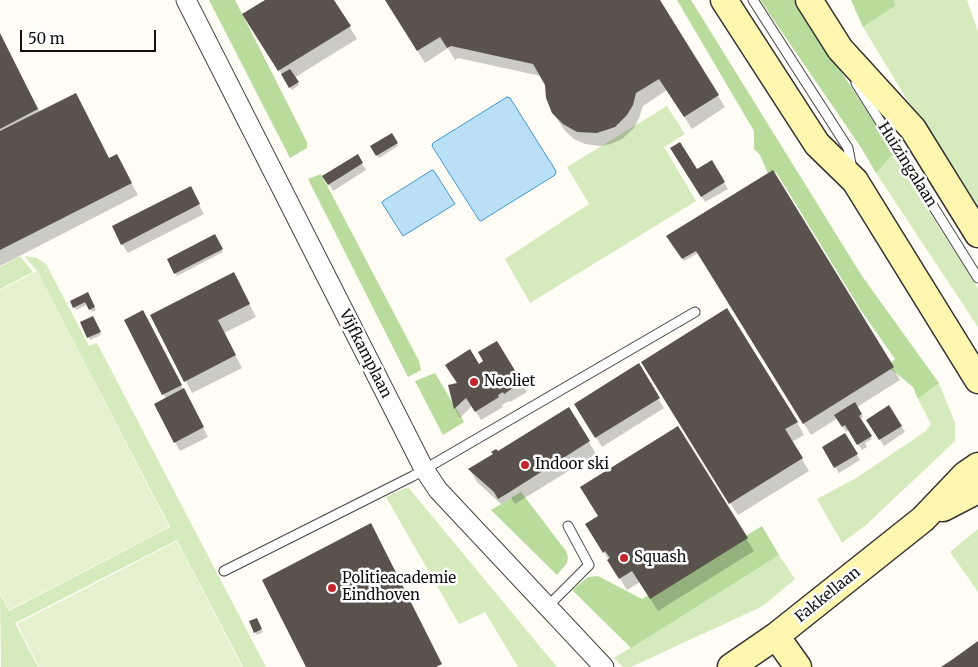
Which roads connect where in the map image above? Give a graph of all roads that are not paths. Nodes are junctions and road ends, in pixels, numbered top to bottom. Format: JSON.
{"nodes":[{"id":1,"x":186,"y":0,"type":"edge"},
{"id":2,"x":724,"y":0,"type":"edge"},
{"id":3,"x":753,"y":0,"type":"edge"},
{"id":4,"x":809,"y":0,"type":"edge"},
{"id":5,"x":840,"y":49,"type":"junction"},
{"id":6,"x":854,"y":181,"type":"junction"},
{"id":7,"x":978,"y":234,"type":"edge"},
{"id":8,"x":978,"y":278,"type":"edge"},
{"id":9,"x":695,"y":312,"type":"dead end"},
{"id":10,"x":978,"y":380,"type":"edge"},
{"id":11,"x":978,"y":466,"type":"edge"},
{"id":12,"x":424,"y":469,"type":"junction"},
{"id":13,"x":978,"y":490,"type":"edge"},
{"id":14,"x":923,"y":519,"type":"junction"},
{"id":15,"x":568,"y":526,"type":"dead end"},
{"id":16,"x":224,"y":572,"type":"dead end"},
{"id":17,"x":547,"y":607,"type":"junction"},
{"id":18,"x":776,"y":636,"type":"junction"},
{"id":19,"x":604,"y":667,"type":"edge"},
{"id":20,"x":731,"y":667,"type":"edge"},
{"id":21,"x":798,"y":667,"type":"edge"}],
"edges":[{"from":1,"to":12,"type":"street","name":"Vijfkamplaan"},
{"from":2,"to":6,"type":"main road"},
{"from":3,"to":6,"type":"lane"},
{"from":4,"to":5,"type":"main road","name":"Huizingalaan"},
{"from":5,"to":7,"type":"main road","name":"Huizingalaan"},
{"from":5,"to":8,"type":"lane","name":"Huizingalaan"},
{"from":6,"to":10,"type":"main road"},
{"from":9,"to":12,"type":"lane"},
{"from":11,"to":14,"type":"main road","name":"Fakkellaan"},
{"from":12,"to":16,"type":"lane"},
{"from":12,"to":17,"type":"street","name":"Vijfkamplaan"},
{"from":13,"to":14,"type":"main road","name":"Fakkellaan"},
{"from":14,"to":18,"type":"main road","name":"Fakkellaan"},
{"from":15,"to":17,"type":"lane"},
{"from":17,"to":19,"type":"street","name":"Vijfkamplaan"},
{"from":18,"to":20,"type":"main road","name":"Fakkellaan"},
{"from":18,"to":21,"type":"main road"}]}
